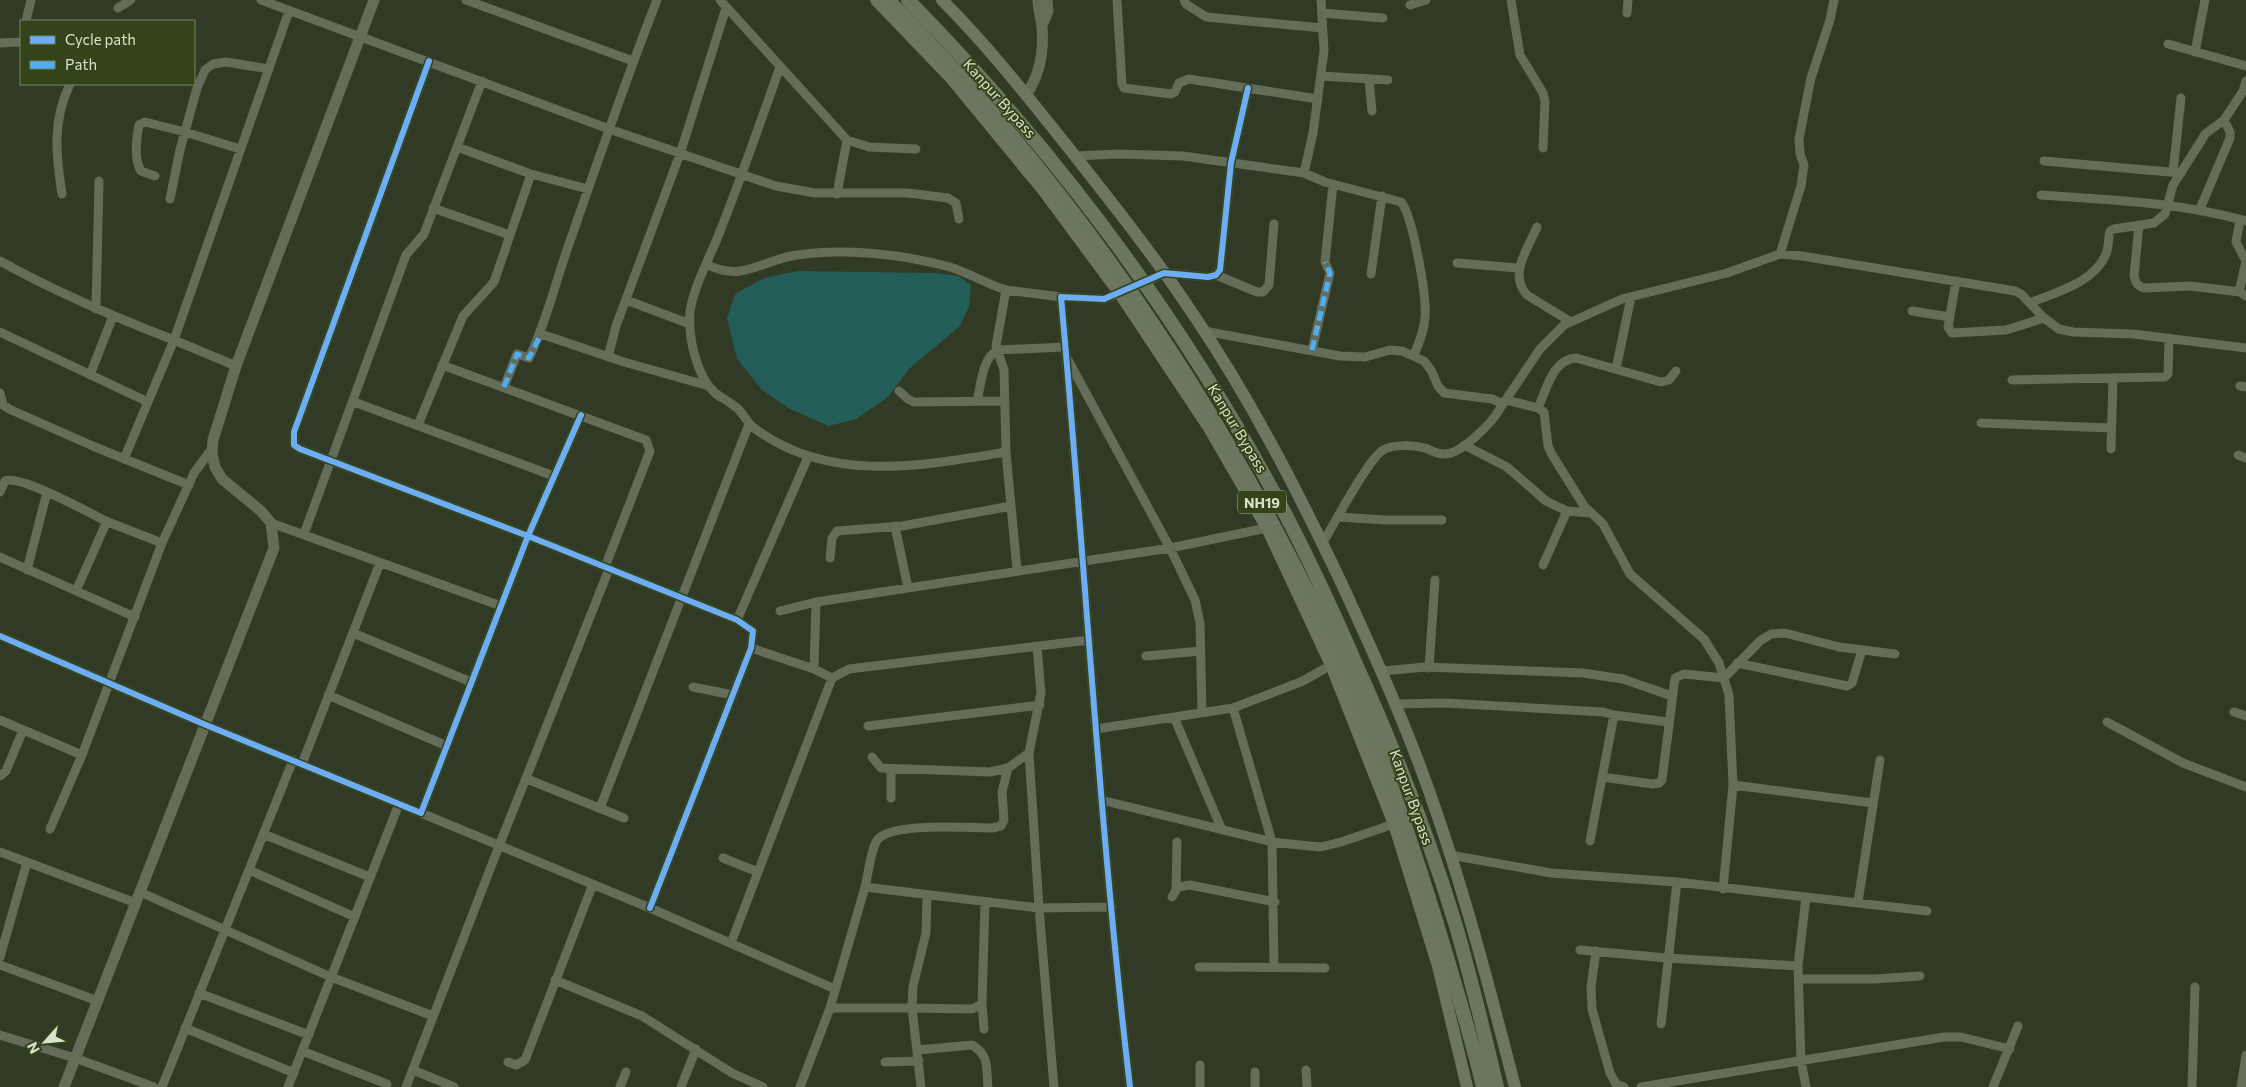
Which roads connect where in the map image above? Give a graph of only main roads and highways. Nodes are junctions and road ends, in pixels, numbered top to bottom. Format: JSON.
{"nodes":[{"id":1,"x":876,"y":0,"type":"edge"},
{"id":2,"x":888,"y":0,"type":"edge"},
{"id":3,"x":908,"y":0,"type":"edge"},
{"id":4,"x":942,"y":0,"type":"edge"},
{"id":5,"x":1467,"y":1087,"type":"edge"},
{"id":6,"x":1483,"y":1087,"type":"edge"},
{"id":7,"x":1497,"y":1087,"type":"edge"},
{"id":8,"x":1515,"y":1087,"type":"edge"}],
"edges":[{"from":1,"to":5,"type":"main road"},
{"from":2,"to":6,"type":"highway","name":"Kanpur Bypass","number":"NH19","bridge":true},
{"from":3,"to":7,"type":"highway","name":"Kanpur Bypass","number":"NH19","bridge":true},
{"from":4,"to":8,"type":"main road"}]}
